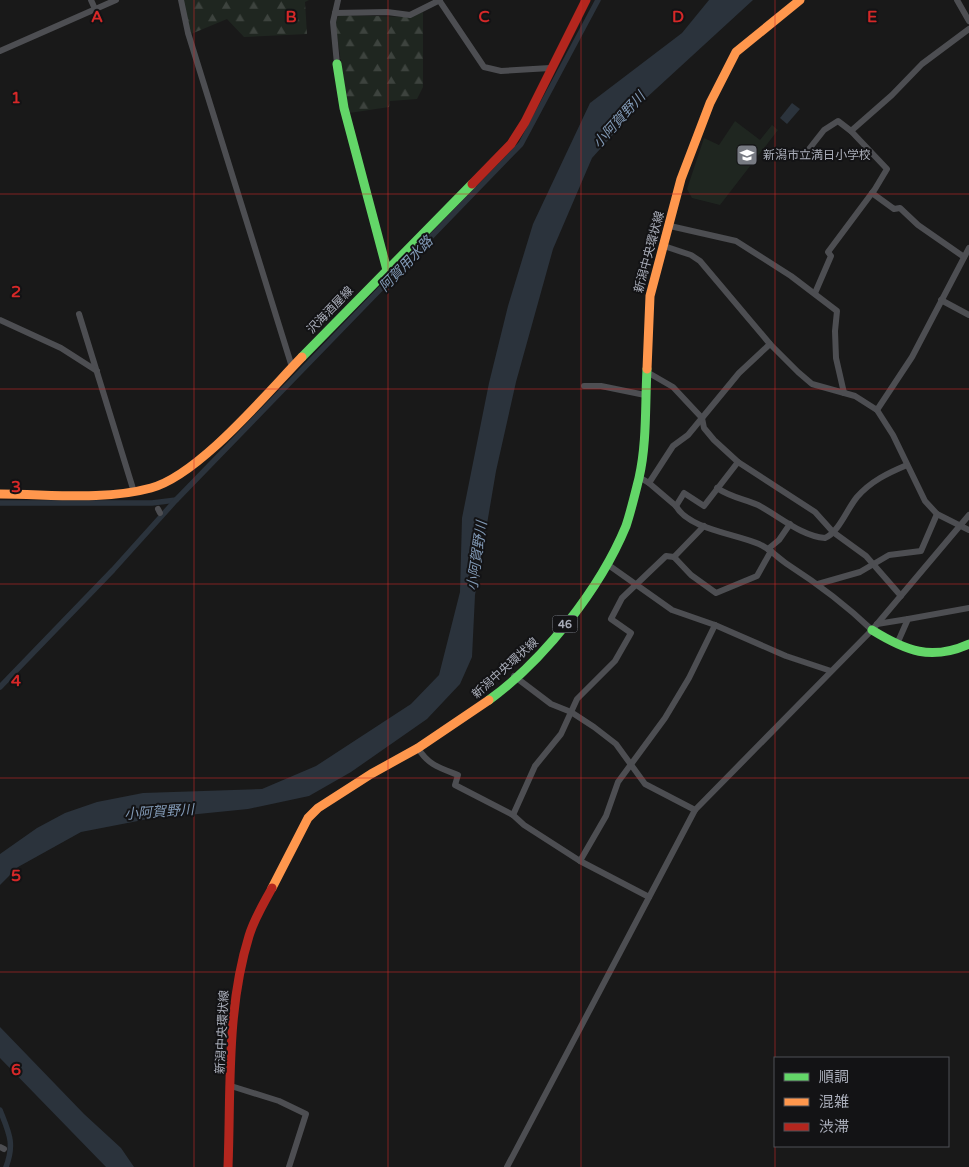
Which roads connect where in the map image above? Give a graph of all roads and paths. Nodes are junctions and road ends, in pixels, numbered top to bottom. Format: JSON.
{"nodes":[{"id":1,"x":91,"y":0,"type":"edge"},
{"id":2,"x":116,"y":0,"type":"edge"},
{"id":3,"x":181,"y":0,"type":"edge"},
{"id":4,"x":338,"y":0,"type":"edge"},
{"id":5,"x":440,"y":0,"type":"edge"},
{"id":6,"x":586,"y":0,"type":"edge"},
{"id":7,"x":800,"y":0,"type":"edge"},
{"id":8,"x":957,"y":0,"type":"edge"},
{"id":9,"x":95,"y":10,"type":"junction"},
{"id":10,"x":335,"y":13,"type":"junction"},
{"id":11,"x":969,"y":21,"type":"edge"},
{"id":12,"x":969,"y":29,"type":"edge"},
{"id":13,"x":0,"y":51,"type":"edge"},
{"id":14,"x":337,"y":64,"type":"joint"},
{"id":15,"x":550,"y":68,"type":"junction"},
{"id":16,"x":851,"y":131,"type":"junction"},
{"id":17,"x":802,"y":158,"type":"dead end"},
{"id":18,"x":872,"y":193,"type":"junction"},
{"id":19,"x":670,"y":226,"type":"junction"},
{"id":20,"x":664,"y":246,"type":"junction"},
{"id":21,"x":969,"y":248,"type":"edge"},
{"id":22,"x":964,"y":257,"type":"junction"},
{"id":23,"x":387,"y":270,"type":"junction"},
{"id":24,"x":815,"y":294,"type":"junction"},
{"id":25,"x":941,"y":300,"type":"junction"},
{"id":26,"x":79,"y":314,"type":"dead end"},
{"id":27,"x":969,"y":315,"type":"edge"},
{"id":28,"x":0,"y":320,"type":"edge"},
{"id":29,"x":770,"y":344,"type":"junction"},
{"id":30,"x":292,"y":367,"type":"junction"},
{"id":31,"x":97,"y":371,"type":"junction"},
{"id":32,"x":646,"y":372,"type":"junction"},
{"id":33,"x":584,"y":386,"type":"dead end"},
{"id":34,"x":844,"y":394,"type":"junction"},
{"id":35,"x":645,"y":395,"type":"junction"},
{"id":36,"x":877,"y":410,"type":"junction"},
{"id":37,"x":702,"y":418,"type":"junction"},
{"id":38,"x":738,"y":462,"type":"junction"},
{"id":39,"x":907,"y":465,"type":"junction"},
{"id":40,"x":639,"y":477,"type":"junction"},
{"id":41,"x":649,"y":483,"type":"junction"},
{"id":42,"x":717,"y":488,"type":"junction"},
{"id":43,"x":134,"y":492,"type":"junction"},
{"id":44,"x":0,"y":494,"type":"edge"},
{"id":45,"x":676,"y":506,"type":"junction"},
{"id":46,"x":937,"y":514,"type":"junction"},
{"id":47,"x":969,"y":515,"type":"edge"},
{"id":48,"x":790,"y":524,"type":"junction"},
{"id":49,"x":704,"y":526,"type":"junction"},
{"id":50,"x":961,"y":526,"type":"junction"},
{"id":51,"x":969,"y":530,"type":"edge"},
{"id":52,"x":833,"y":532,"type":"junction"},
{"id":53,"x":769,"y":550,"type":"junction"},
{"id":54,"x":674,"y":557,"type":"junction"},
{"id":55,"x":607,"y":564,"type":"junction"},
{"id":56,"x":874,"y":564,"type":"junction"},
{"id":57,"x":818,"y":584,"type":"junction"},
{"id":58,"x":637,"y":586,"type":"junction"},
{"id":59,"x":901,"y":596,"type":"junction"},
{"id":60,"x":969,"y":608,"type":"edge"},
{"id":61,"x":908,"y":619,"type":"junction"},
{"id":62,"x":715,"y":625,"type":"junction"},
{"id":63,"x":875,"y":627,"type":"junction"},
{"id":64,"x":897,"y":644,"type":"junction"},
{"id":65,"x":969,"y":644,"type":"edge"},
{"id":66,"x":831,"y":672,"type":"junction"},
{"id":67,"x":514,"y":676,"type":"junction"},
{"id":68,"x":571,"y":712,"type":"junction"},
{"id":69,"x":418,"y":748,"type":"junction"},
{"id":70,"x":630,"y":763,"type":"junction"},
{"id":71,"x":695,"y":810,"type":"junction"},
{"id":72,"x":514,"y":815,"type":"junction"},
{"id":73,"x":580,"y":861,"type":"junction"},
{"id":74,"x":649,"y":897,"type":"junction"},
{"id":75,"x":232,"y":1086,"type":"junction"},
{"id":76,"x":228,"y":1167,"type":"edge"},
{"id":77,"x":289,"y":1167,"type":"edge"},
{"id":78,"x":507,"y":1167,"type":"edge"}],
"edges":[{"from":1,"to":9,"type":"street"},
{"from":2,"to":9,"type":"street"},
{"from":3,"to":30,"type":"street"},
{"from":4,"to":10,"type":"street"},
{"from":5,"to":10,"type":"street"},
{"from":5,"to":15,"type":"street"},
{"from":6,"to":15,"type":"main road","name":"沢海酒屋線"},
{"from":7,"to":19,"type":"main road","name":"新潟中央環状線","number":"46"},
{"from":8,"to":11,"type":"street"},
{"from":9,"to":13,"type":"street"},
{"from":10,"to":14,"type":"street"},
{"from":12,"to":16,"type":"street"},
{"from":14,"to":23,"type":"main road"},
{"from":15,"to":23,"type":"main road","name":"沢海酒屋線"},
{"from":16,"to":17,"type":"street"},
{"from":16,"to":18,"type":"street"},
{"from":18,"to":22,"type":"street"},
{"from":18,"to":24,"type":"street"},
{"from":19,"to":20,"type":"main road","name":"新潟中央環状線","number":"46"},
{"from":19,"to":24,"type":"street"},
{"from":20,"to":29,"type":"street"},
{"from":20,"to":32,"type":"main road","name":"新潟中央環状線","number":"46"},
{"from":21,"to":22,"type":"street"},
{"from":22,"to":25,"type":"street"},
{"from":23,"to":30,"type":"main road","name":"沢海酒屋線"},
{"from":24,"to":34,"type":"street"},
{"from":25,"to":27,"type":"street"},
{"from":25,"to":36,"type":"street"},
{"from":26,"to":31,"type":"street"},
{"from":28,"to":31,"type":"street"},
{"from":29,"to":34,"type":"street"},
{"from":29,"to":37,"type":"street"},
{"from":30,"to":43,"type":"main road","name":"沢海酒屋線"},
{"from":31,"to":43,"type":"street"},
{"from":32,"to":35,"type":"main road","name":"新潟中央環状線","number":"46"},
{"from":32,"to":37,"type":"street"},
{"from":33,"to":35,"type":"street"},
{"from":34,"to":36,"type":"street"},
{"from":35,"to":40,"type":"main road","name":"新潟中央環状線","number":"46"},
{"from":36,"to":39,"type":"street"},
{"from":37,"to":38,"type":"street"},
{"from":37,"to":41,"type":"street"},
{"from":38,"to":42,"type":"street"},
{"from":38,"to":52,"type":"street"},
{"from":39,"to":46,"type":"street"},
{"from":39,"to":52,"type":"street"},
{"from":40,"to":41,"type":"street"},
{"from":40,"to":55,"type":"main road","name":"新潟中央環状線","number":"46"},
{"from":41,"to":45,"type":"street"},
{"from":42,"to":45,"type":"street"},
{"from":42,"to":48,"type":"street"},
{"from":43,"to":44,"type":"main road","name":"沢海酒屋線"},
{"from":45,"to":49,"type":"street"},
{"from":46,"to":50,"type":"street"},
{"from":46,"to":56,"type":"street"},
{"from":47,"to":50,"type":"street"},
{"from":48,"to":52,"type":"street"},
{"from":48,"to":53,"type":"street"},
{"from":49,"to":53,"type":"street"},
{"from":49,"to":54,"type":"street"},
{"from":50,"to":51,"type":"street"},
{"from":50,"to":59,"type":"street"},
{"from":52,"to":56,"type":"street"},
{"from":53,"to":54,"type":"street"},
{"from":53,"to":57,"type":"street"},
{"from":54,"to":58,"type":"street"},
{"from":55,"to":58,"type":"street"},
{"from":55,"to":67,"type":"main road","name":"新潟中央環状線","number":"46"},
{"from":56,"to":57,"type":"street"},
{"from":56,"to":59,"type":"street"},
{"from":57,"to":63,"type":"street"},
{"from":58,"to":62,"type":"street"},
{"from":58,"to":68,"type":"street"},
{"from":59,"to":63,"type":"street"},
{"from":60,"to":61,"type":"street"},
{"from":61,"to":63,"type":"street"},
{"from":61,"to":64,"type":"street"},
{"from":62,"to":66,"type":"street"},
{"from":62,"to":70,"type":"street"},
{"from":63,"to":64,"type":"main road"},
{"from":63,"to":66,"type":"street"},
{"from":64,"to":65,"type":"main road"},
{"from":66,"to":71,"type":"street"},
{"from":67,"to":68,"type":"street"},
{"from":67,"to":69,"type":"main road","name":"新潟中央環状線","number":"46"},
{"from":68,"to":70,"type":"street"},
{"from":68,"to":72,"type":"street"},
{"from":69,"to":72,"type":"street"},
{"from":69,"to":75,"type":"main road","name":"新潟中央環状線","number":"46"},
{"from":70,"to":71,"type":"street"},
{"from":70,"to":73,"type":"street"},
{"from":71,"to":74,"type":"street"},
{"from":72,"to":73,"type":"street"},
{"from":73,"to":74,"type":"street"},
{"from":74,"to":78,"type":"street"},
{"from":75,"to":76,"type":"main road","name":"新潟中央環状線","number":"46"},
{"from":75,"to":77,"type":"street"}]}
